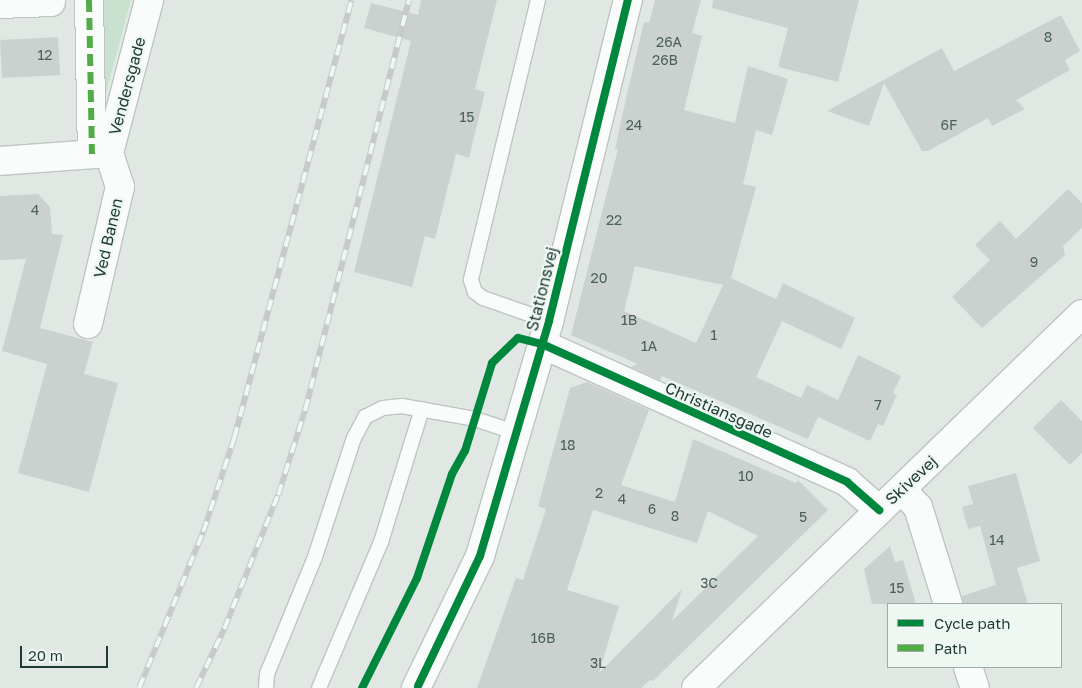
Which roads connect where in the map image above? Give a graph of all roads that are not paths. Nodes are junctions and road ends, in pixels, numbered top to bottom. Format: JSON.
{"nodes":[{"id":1,"x":89,"y":0,"type":"edge"},
{"id":2,"x":149,"y":0,"type":"edge"},
{"id":3,"x":538,"y":0,"type":"edge"},
{"id":4,"x":628,"y":0,"type":"edge"},
{"id":5,"x":51,"y":2,"type":"dead end"},
{"id":6,"x":0,"y":4,"type":"edge"},
{"id":7,"x":101,"y":154,"type":"junction"},
{"id":8,"x":0,"y":160,"type":"edge"},
{"id":9,"x":1082,"y":314,"type":"edge"},
{"id":10,"x":88,"y":324,"type":"dead end"},
{"id":11,"x":545,"y":333,"type":"junction"},
{"id":12,"x":422,"y":409,"type":"junction"},
{"id":13,"x":517,"y":433,"type":"junction"},
{"id":14,"x":902,"y":490,"type":"junction"},
{"id":15,"x":878,"y":510,"type":"junction"},
{"id":16,"x":948,"y":603,"type":"edge"},
{"id":17,"x":968,"y":668,"type":"edge"},
{"id":18,"x":266,"y":688,"type":"edge"},
{"id":19,"x":319,"y":688,"type":"edge"},
{"id":20,"x":416,"y":688,"type":"edge"},
{"id":21,"x":696,"y":688,"type":"edge"},
{"id":22,"x":975,"y":688,"type":"edge"}],
"edges":[{"from":1,"to":7,"type":"street","name":"Ved Banen"},
{"from":2,"to":7,"type":"street","name":"Vendersgade"},
{"from":3,"to":11,"type":"lane"},
{"from":4,"to":11,"type":"street","name":"Stationsvej"},
{"from":5,"to":6,"type":"street"},
{"from":7,"to":8,"type":"street"},
{"from":7,"to":10,"type":"street","name":"Ved Banen"},
{"from":9,"to":14,"type":"street","name":"Skivevej"},
{"from":11,"to":13,"type":"street","name":"Stationsvej"},
{"from":11,"to":15,"type":"street","name":"Christiansgade"},
{"from":12,"to":13,"type":"lane"},
{"from":12,"to":18,"type":"lane"},
{"from":12,"to":19,"type":"lane"},
{"from":13,"to":20,"type":"street","name":"Stationsvej"},
{"from":14,"to":15,"type":"street","name":"Skivevej"},
{"from":14,"to":16,"type":"street"},
{"from":15,"to":21,"type":"street","name":"Skivevej"},
{"from":17,"to":22,"type":"street"}]}
